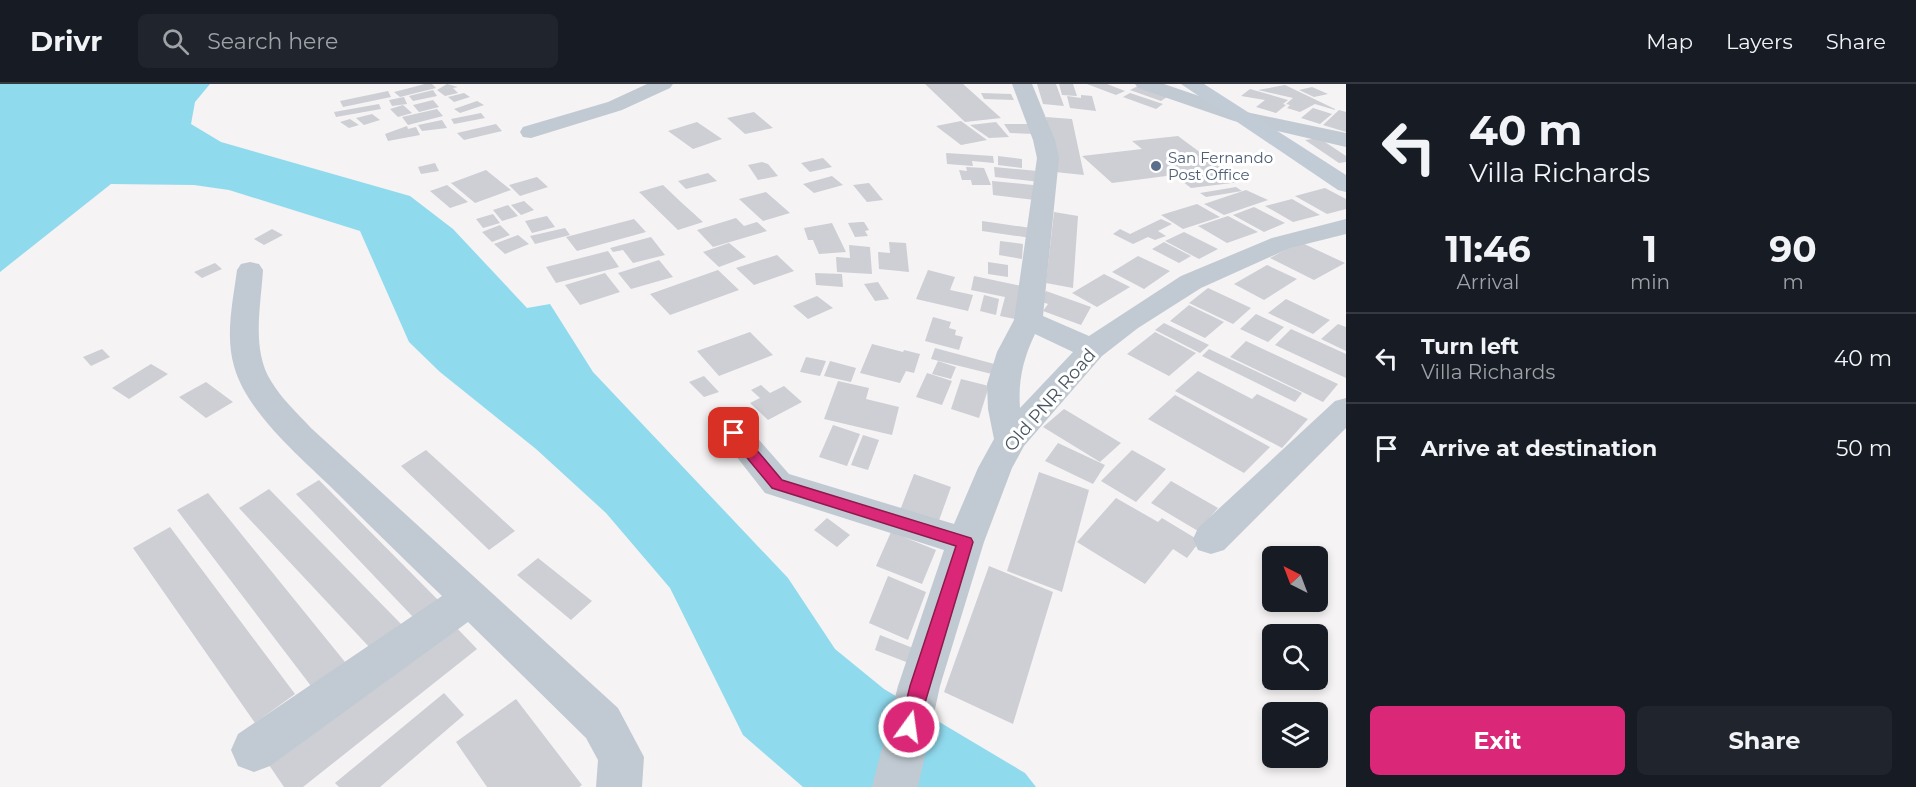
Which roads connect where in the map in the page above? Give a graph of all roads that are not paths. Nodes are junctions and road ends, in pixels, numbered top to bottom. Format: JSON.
{"nodes":[{"id":1,"x":663,"y":84,"type":"edge"},
{"id":2,"x":1022,"y":84,"type":"edge"},
{"id":3,"x":1145,"y":84,"type":"edge"},
{"id":4,"x":1191,"y":84,"type":"edge"},
{"id":5,"x":1241,"y":117,"type":"junction"},
{"id":6,"x":531,"y":132,"type":"dead end"},
{"id":7,"x":1346,"y":140,"type":"edge"},
{"id":8,"x":1346,"y":185,"type":"edge"},
{"id":9,"x":1346,"y":226,"type":"edge"},
{"id":10,"x":250,"y":270,"type":"dead end"},
{"id":11,"x":1028,"y":320,"type":"junction"},
{"id":12,"x":1092,"y":349,"type":"junction"},
{"id":13,"x":1346,"y":409,"type":"edge"},
{"id":14,"x":734,"y":433,"type":"dead end"},
{"id":15,"x":1011,"y":440,"type":"junction"},
{"id":16,"x":1211,"y":539,"type":"dead end"},
{"id":17,"x":965,"y":542,"type":"junction"},
{"id":18,"x":471,"y":598,"type":"junction"},
{"id":19,"x":254,"y":750,"type":"dead end"},
{"id":20,"x":619,"y":787,"type":"edge"},
{"id":21,"x":895,"y":787,"type":"edge"}],
"edges":[{"from":1,"to":6,"type":"street"},
{"from":2,"to":11,"type":"street"},
{"from":3,"to":5,"type":"street"},
{"from":4,"to":5,"type":"main road"},
{"from":5,"to":7,"type":"street"},
{"from":5,"to":8,"type":"main road"},
{"from":9,"to":12,"type":"street","name":"Old PNR Road"},
{"from":10,"to":18,"type":"street"},
{"from":11,"to":12,"type":"street"},
{"from":11,"to":15,"type":"street"},
{"from":12,"to":15,"type":"street","name":"Old PNR Road"},
{"from":13,"to":16,"type":"street"},
{"from":14,"to":17,"type":"street"},
{"from":15,"to":17,"type":"street","name":"Old PNR Road"},
{"from":17,"to":21,"type":"street","name":"Old PNR Road"},
{"from":18,"to":19,"type":"street"},
{"from":18,"to":20,"type":"street"}]}
